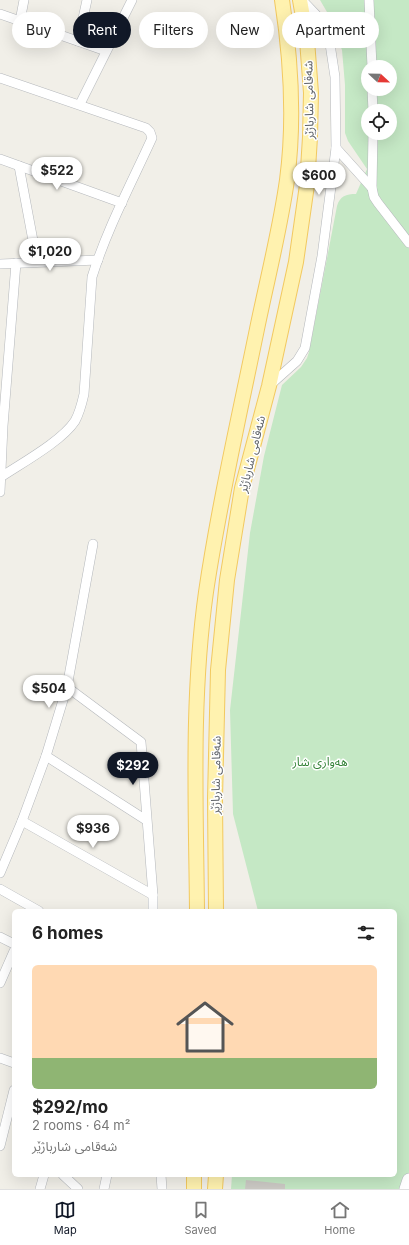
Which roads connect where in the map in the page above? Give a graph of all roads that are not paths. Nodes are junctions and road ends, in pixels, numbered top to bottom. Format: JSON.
{"nodes":[{"id":1,"x":24,"y":0,"type":"edge"},
{"id":2,"x":87,"y":0,"type":"edge"},
{"id":3,"x":132,"y":0,"type":"edge"},
{"id":4,"x":282,"y":0,"type":"edge"},
{"id":5,"x":301,"y":0,"type":"edge"},
{"id":6,"x":369,"y":0,"type":"edge"},
{"id":7,"x":22,"y":12,"type":"edge"},
{"id":8,"x":84,"y":12,"type":"edge"},
{"id":9,"x":0,"y":14,"type":"edge"},
{"id":10,"x":12,"y":18,"type":"edge"},
{"id":11,"x":98,"y":48,"type":"edge"},
{"id":12,"x":106,"y":51,"type":"junction"},
{"id":13,"x":372,"y":60,"type":"edge"},
{"id":14,"x":0,"y":78,"type":"edge"},
{"id":15,"x":80,"y":104,"type":"junction"},
{"id":16,"x":373,"y":140,"type":"edge"},
{"id":17,"x":336,"y":148,"type":"junction"},
{"id":18,"x":0,"y":159,"type":"edge"},
{"id":19,"x":19,"y":166,"type":"junction"},
{"id":20,"x":372,"y":188,"type":"junction"},
{"id":21,"x":122,"y":203,"type":"junction"},
{"id":22,"x":409,"y":243,"type":"edge"},
{"id":23,"x":98,"y":260,"type":"junction"},
{"id":24,"x":37,"y":262,"type":"junction"},
{"id":25,"x":16,"y":263,"type":"junction"},
{"id":26,"x":0,"y":264,"type":"edge"},
{"id":27,"x":0,"y":340,"type":"edge"},
{"id":28,"x":10,"y":340,"type":"junction"},
{"id":29,"x":269,"y":386,"type":"junction"},
{"id":30,"x":2,"y":426,"type":"edge"},
{"id":31,"x":1,"y":477,"type":"junction"},
{"id":32,"x":0,"y":492,"type":"edge"},
{"id":33,"x":93,"y":544,"type":"dead end"},
{"id":34,"x":211,"y":561,"type":"junction"},
{"id":35,"x":230,"y":564,"type":"junction"},
{"id":36,"x":67,"y":687,"type":"junction"},
{"id":37,"x":46,"y":756,"type":"junction"},
{"id":38,"x":146,"y":820,"type":"junction"},
{"id":39,"x":22,"y":821,"type":"junction"},
{"id":40,"x":0,"y":873,"type":"edge"},
{"id":41,"x":0,"y":889,"type":"edge"},
{"id":42,"x":153,"y":896,"type":"junction"},
{"id":43,"x":35,"y":909,"type":"edge"},
{"id":44,"x":153,"y":909,"type":"edge"},
{"id":45,"x":196,"y":909,"type":"edge"},
{"id":46,"x":216,"y":909,"type":"edge"},
{"id":47,"x":0,"y":937,"type":"edge"},
{"id":48,"x":12,"y":943,"type":"edge"},
{"id":49,"x":12,"y":956,"type":"edge"},
{"id":50,"x":0,"y":983,"type":"edge"},
{"id":51,"x":0,"y":1058,"type":"edge"},
{"id":52,"x":12,"y":1062,"type":"edge"},
{"id":53,"x":12,"y":1098,"type":"edge"},
{"id":54,"x":0,"y":1146,"type":"edge"},
{"id":55,"x":43,"y":1177,"type":"edge"},
{"id":56,"x":65,"y":1177,"type":"edge"},
{"id":57,"x":107,"y":1177,"type":"edge"},
{"id":58,"x":161,"y":1177,"type":"edge"},
{"id":59,"x":194,"y":1177,"type":"edge"},
{"id":60,"x":216,"y":1177,"type":"edge"},
{"id":61,"x":409,"y":1180,"type":"edge"},
{"id":62,"x":40,"y":1189,"type":"edge"},
{"id":63,"x":78,"y":1189,"type":"edge"},
{"id":64,"x":104,"y":1189,"type":"edge"},
{"id":65,"x":162,"y":1189,"type":"edge"},
{"id":66,"x":194,"y":1189,"type":"edge"},
{"id":67,"x":215,"y":1189,"type":"edge"},
{"id":68,"x":406,"y":1189,"type":"edge"}],
"edges":[{"from":1,"to":7,"type":"street"},
{"from":2,"to":8,"type":"street"},
{"from":3,"to":12,"type":"street"},
{"from":4,"to":34,"type":"main road","name":"شەقامی شارباژێر"},
{"from":5,"to":17,"type":"street"},
{"from":5,"to":29,"type":"main road","name":"شەقامی شارباژێر"},
{"from":6,"to":13,"type":"street"},
{"from":9,"to":10,"type":"street"},
{"from":11,"to":12,"type":"street"},
{"from":12,"to":15,"type":"street"},
{"from":14,"to":15,"type":"street"},
{"from":15,"to":21,"type":"street"},
{"from":16,"to":20,"type":"street"},
{"from":17,"to":20,"type":"street"},
{"from":17,"to":29,"type":"street"},
{"from":18,"to":19,"type":"street"},
{"from":19,"to":21,"type":"street"},
{"from":19,"to":24,"type":"street"},
{"from":20,"to":22,"type":"street"},
{"from":21,"to":23,"type":"street"},
{"from":23,"to":24,"type":"street"},
{"from":23,"to":31,"type":"street"},
{"from":24,"to":25,"type":"street"},
{"from":25,"to":26,"type":"street"},
{"from":25,"to":28,"type":"street"},
{"from":27,"to":28,"type":"street"},
{"from":28,"to":30,"type":"street"},
{"from":29,"to":35,"type":"main road","name":"شەقامی شارباژێر"},
{"from":30,"to":31,"type":"street"},
{"from":31,"to":32,"type":"street"},
{"from":33,"to":36,"type":"street"},
{"from":34,"to":35,"type":"main road"},
{"from":34,"to":45,"type":"main road","name":"شەقامی شارباژێر"},
{"from":35,"to":46,"type":"main road","name":"شەقامی شارباژێر"},
{"from":36,"to":37,"type":"street"},
{"from":36,"to":38,"type":"street"},
{"from":37,"to":38,"type":"street"},
{"from":37,"to":39,"type":"street"},
{"from":38,"to":42,"type":"street"},
{"from":39,"to":40,"type":"street"},
{"from":39,"to":42,"type":"street"},
{"from":41,"to":43,"type":"street"},
{"from":42,"to":44,"type":"street"},
{"from":47,"to":48,"type":"street"},
{"from":49,"to":50,"type":"street"},
{"from":51,"to":52,"type":"street"},
{"from":53,"to":54,"type":"street"},
{"from":55,"to":62,"type":"street"},
{"from":56,"to":63,"type":"street"},
{"from":57,"to":64,"type":"street"},
{"from":58,"to":65,"type":"street"},
{"from":59,"to":66,"type":"main road"},
{"from":60,"to":67,"type":"main road"},
{"from":61,"to":68,"type":"street"}]}
